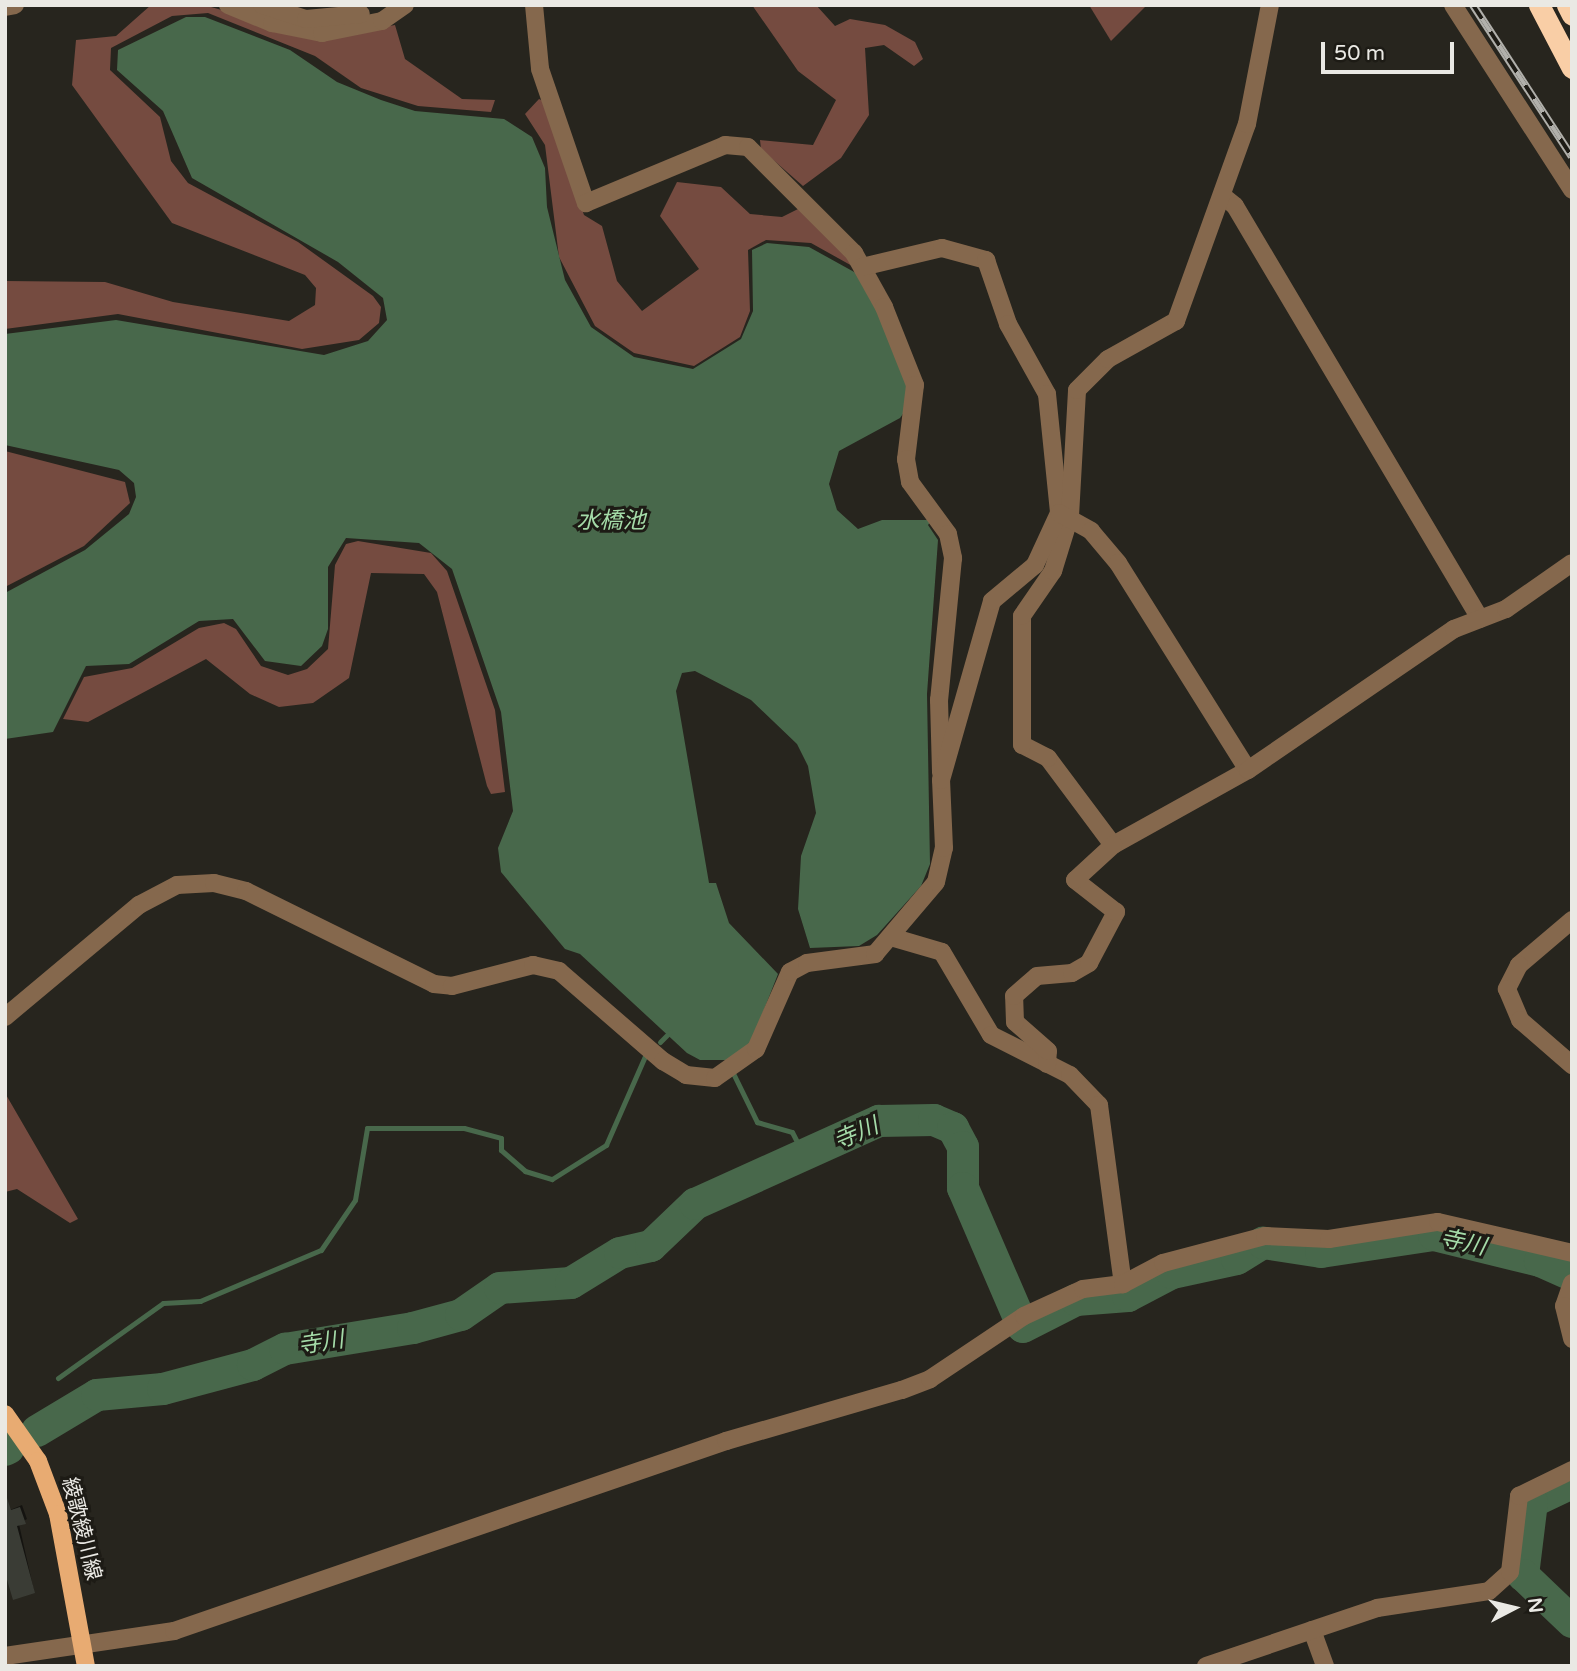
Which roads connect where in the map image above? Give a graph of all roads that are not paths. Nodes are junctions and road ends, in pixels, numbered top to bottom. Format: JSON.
{"nodes":[{"id":1,"x":15,"y":5,"type":"edge"},
{"id":2,"x":228,"y":5,"type":"edge"},
{"id":3,"x":262,"y":5,"type":"edge"},
{"id":4,"x":534,"y":5,"type":"edge"},
{"id":5,"x":1270,"y":5,"type":"edge"},
{"id":6,"x":1453,"y":5,"type":"edge"},
{"id":7,"x":1539,"y":5,"type":"edge"},
{"id":8,"x":1567,"y":5,"type":"edge"},
{"id":9,"x":409,"y":6,"type":"edge"},
{"id":10,"x":5,"y":7,"type":"edge"},
{"id":11,"x":1572,"y":15,"type":"edge"},
{"id":12,"x":1572,"y":68,"type":"edge"},
{"id":13,"x":1572,"y":190,"type":"edge"},
{"id":14,"x":1224,"y":197,"type":"junction"},
{"id":15,"x":862,"y":267,"type":"junction"},
{"id":16,"x":1065,"y":515,"type":"junction"},
{"id":17,"x":1572,"y":563,"type":"edge"},
{"id":18,"x":1480,"y":619,"type":"junction"},
{"id":19,"x":1248,"y":770,"type":"junction"},
{"id":20,"x":941,"y":780,"type":"junction"},
{"id":21,"x":1113,"y":845,"type":"junction"},
{"id":22,"x":1572,"y":920,"type":"edge"},
{"id":23,"x":891,"y":937,"type":"junction"},
{"id":24,"x":5,"y":1017,"type":"edge"},
{"id":25,"x":1047,"y":1064,"type":"junction"},
{"id":26,"x":1572,"y":1065,"type":"edge"},
{"id":27,"x":1572,"y":1253,"type":"edge"},
{"id":28,"x":1572,"y":1283,"type":"edge"},
{"id":29,"x":1124,"y":1284,"type":"junction"},
{"id":30,"x":1572,"y":1339,"type":"edge"},
{"id":31,"x":5,"y":1414,"type":"edge"},
{"id":32,"x":1572,"y":1470,"type":"edge"},
{"id":33,"x":1312,"y":1630,"type":"junction"},
{"id":34,"x":83,"y":1647,"type":"junction"},
{"id":35,"x":5,"y":1656,"type":"edge"},
{"id":36,"x":86,"y":1666,"type":"edge"},
{"id":37,"x":1206,"y":1666,"type":"edge"},
{"id":38,"x":1325,"y":1666,"type":"edge"}],
"edges":[{"from":1,"to":10,"type":"street"},
{"from":2,"to":9,"type":"street"},
{"from":3,"to":9,"type":"street"},
{"from":4,"to":15,"type":"street"},
{"from":5,"to":14,"type":"street"},
{"from":6,"to":13,"type":"street"},
{"from":7,"to":12,"type":"highway"},
{"from":8,"to":11,"type":"highway"},
{"from":14,"to":16,"type":"street"},
{"from":14,"to":18,"type":"street"},
{"from":15,"to":16,"type":"street"},
{"from":15,"to":20,"type":"street"},
{"from":16,"to":19,"type":"street"},
{"from":16,"to":20,"type":"street"},
{"from":16,"to":21,"type":"street"},
{"from":17,"to":18,"type":"street"},
{"from":18,"to":19,"type":"street"},
{"from":19,"to":21,"type":"street"},
{"from":20,"to":23,"type":"street"},
{"from":21,"to":25,"type":"street"},
{"from":22,"to":26,"type":"street"},
{"from":23,"to":24,"type":"street"},
{"from":23,"to":25,"type":"street"},
{"from":25,"to":29,"type":"street"},
{"from":27,"to":29,"type":"street"},
{"from":28,"to":30,"type":"street"},
{"from":29,"to":34,"type":"street"},
{"from":31,"to":34,"type":"main road","name":"綾歌綾川線"},
{"from":32,"to":33,"type":"street"},
{"from":33,"to":37,"type":"street"},
{"from":33,"to":38,"type":"street"},
{"from":34,"to":35,"type":"street"},
{"from":34,"to":36,"type":"main road","name":"綾歌綾川線"}]}
